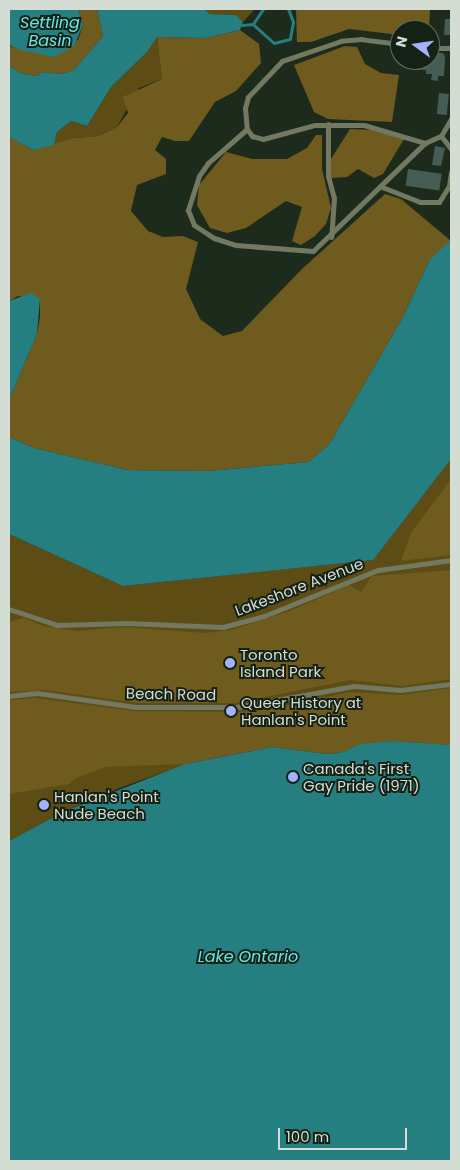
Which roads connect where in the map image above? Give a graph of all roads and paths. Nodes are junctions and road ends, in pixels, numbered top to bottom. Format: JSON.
{"nodes":[{"id":1,"x":390,"y":43,"type":"edge"},
{"id":2,"x":451,"y":119,"type":"edge"},
{"id":3,"x":328,"y":124,"type":"junction"},
{"id":4,"x":247,"y":129,"type":"junction"},
{"id":5,"x":441,"y":136,"type":"junction"},
{"id":6,"x":425,"y":143,"type":"junction"},
{"id":7,"x":451,"y":149,"type":"edge"},
{"id":8,"x":451,"y":172,"type":"edge"},
{"id":9,"x":382,"y":187,"type":"junction"},
{"id":10,"x":331,"y":237,"type":"junction"},
{"id":11,"x":451,"y":560,"type":"edge"},
{"id":12,"x":9,"y":609,"type":"edge"},
{"id":13,"x":451,"y":684,"type":"edge"},
{"id":14,"x":9,"y":696,"type":"edge"}],
"edges":[{"from":1,"to":4,"type":"lane"},
{"from":2,"to":5,"type":"lane"},
{"from":3,"to":4,"type":"lane"},
{"from":3,"to":6,"type":"lane"},
{"from":3,"to":10,"type":"lane"},
{"from":4,"to":10,"type":"lane"},
{"from":5,"to":6,"type":"lane"},
{"from":5,"to":7,"type":"lane"},
{"from":6,"to":9,"type":"lane"},
{"from":8,"to":9,"type":"lane"},
{"from":9,"to":10,"type":"lane"},
{"from":11,"to":12,"type":"lane","name":"Lakeshore Avenue"},
{"from":13,"to":14,"type":"lane","name":"Beach Road"}]}
